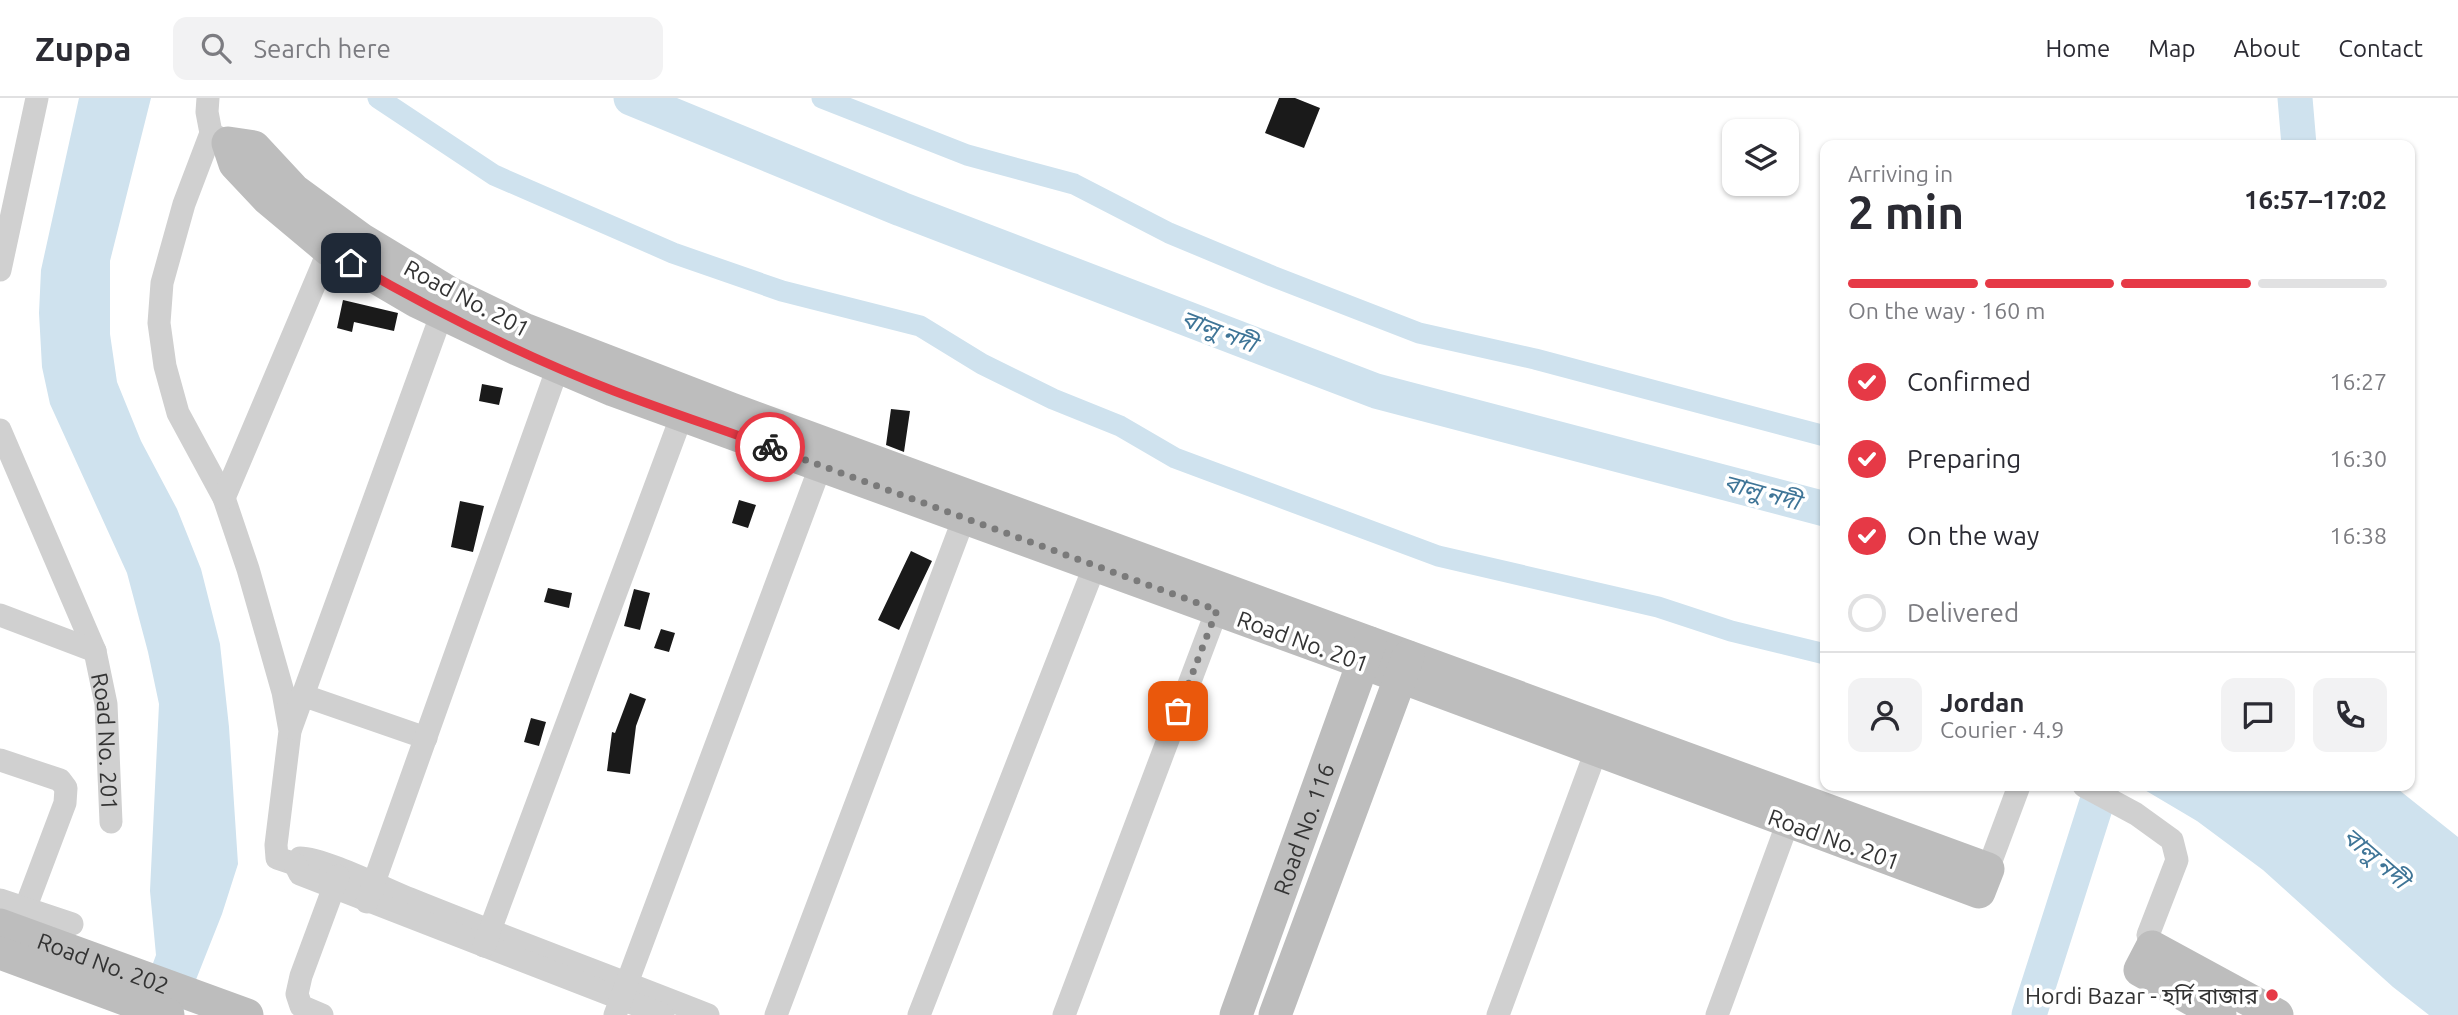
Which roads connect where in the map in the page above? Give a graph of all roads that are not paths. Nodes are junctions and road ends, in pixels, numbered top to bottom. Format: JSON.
{"nodes":[{"id":1,"x":37,"y":98,"type":"edge"},
{"id":2,"x":208,"y":98,"type":"edge"},
{"id":3,"x":219,"y":138,"type":"junction"},
{"id":4,"x":329,"y":250,"type":"junction"},
{"id":5,"x":0,"y":270,"type":"edge"},
{"id":6,"x":442,"y":313,"type":"junction"},
{"id":7,"x":558,"y":367,"type":"junction"},
{"id":8,"x":682,"y":415,"type":"junction"},
{"id":9,"x":0,"y":430,"type":"edge"},
{"id":10,"x":831,"y":458,"type":"junction"},
{"id":11,"x":8,"y":468,"type":"edge"},
{"id":12,"x":224,"y":498,"type":"junction"},
{"id":13,"x":964,"y":518,"type":"junction"},
{"id":14,"x":1091,"y":553,"type":"junction"},
{"id":15,"x":1217,"y":610,"type":"junction"},
{"id":16,"x":0,"y":615,"type":"edge"},
{"id":17,"x":94,"y":651,"type":"junction"},
{"id":18,"x":1366,"y":653,"type":"junction"},
{"id":19,"x":1404,"y":667,"type":"junction"},
{"id":20,"x":302,"y":695,"type":"junction"},
{"id":21,"x":290,"y":731,"type":"junction"},
{"id":22,"x":426,"y":738,"type":"junction"},
{"id":23,"x":1596,"y":751,"type":"junction"},
{"id":24,"x":0,"y":761,"type":"edge"},
{"id":25,"x":2017,"y":791,"type":"edge"},
{"id":26,"x":2093,"y":791,"type":"edge"},
{"id":27,"x":111,"y":822,"type":"dead end"},
{"id":28,"x":1788,"y":822,"type":"junction"},
{"id":29,"x":337,"y":879,"type":"junction"},
{"id":30,"x":1983,"y":881,"type":"junction"},
{"id":31,"x":370,"y":893,"type":"junction"},
{"id":32,"x":0,"y":900,"type":"edge"},
{"id":33,"x":13,"y":917,"type":"edge"},
{"id":34,"x":72,"y":923,"type":"dead end"},
{"id":35,"x":487,"y":939,"type":"junction"},
{"id":36,"x":0,"y":953,"type":"edge"},
{"id":37,"x":2146,"y":958,"type":"junction"},
{"id":38,"x":104,"y":977,"type":"junction"},
{"id":39,"x":628,"y":1001,"type":"edge"},
{"id":40,"x":241,"y":1013,"type":"edge"},
{"id":41,"x":168,"y":1015,"type":"edge"},
{"id":42,"x":323,"y":1015,"type":"edge"},
{"id":43,"x":663,"y":1015,"type":"edge"},
{"id":44,"x":708,"y":1015,"type":"edge"},
{"id":45,"x":776,"y":1015,"type":"edge"},
{"id":46,"x":919,"y":1015,"type":"edge"},
{"id":47,"x":1064,"y":1015,"type":"edge"},
{"id":48,"x":1236,"y":1015,"type":"edge"},
{"id":49,"x":1275,"y":1015,"type":"edge"},
{"id":50,"x":1498,"y":1015,"type":"edge"},
{"id":51,"x":1717,"y":1015,"type":"edge"},
{"id":52,"x":2220,"y":1015,"type":"edge"},
{"id":53,"x":2277,"y":1015,"type":"edge"}],
"edges":[{"from":1,"to":5,"type":"street"},
{"from":2,"to":3,"type":"street"},
{"from":3,"to":4,"type":"street","name":"Road No. 201"},
{"from":3,"to":10,"type":"street","name":"Road No. 201"},
{"from":3,"to":12,"type":"street"},
{"from":4,"to":6,"type":"street","name":"Road No. 201"},
{"from":4,"to":12,"type":"street"},
{"from":6,"to":7,"type":"street","name":"Road No. 201"},
{"from":6,"to":20,"type":"street"},
{"from":7,"to":8,"type":"street","name":"Road No. 201"},
{"from":7,"to":22,"type":"street"},
{"from":8,"to":10,"type":"street","name":"Road No. 201"},
{"from":8,"to":35,"type":"street"},
{"from":9,"to":11,"type":"street","name":"Road No. 201"},
{"from":10,"to":13,"type":"street","name":"Road No. 201"},
{"from":10,"to":14,"type":"street","name":"Road No. 201"},
{"from":10,"to":39,"type":"street"},
{"from":11,"to":17,"type":"street","name":"Road No. 201"},
{"from":12,"to":21,"type":"street"},
{"from":13,"to":14,"type":"street","name":"Road No. 201"},
{"from":13,"to":45,"type":"street"},
{"from":14,"to":15,"type":"street","name":"Road No. 201"},
{"from":14,"to":18,"type":"street","name":"Road No. 201"},
{"from":14,"to":46,"type":"street"},
{"from":15,"to":18,"type":"street","name":"Road No. 201"},
{"from":15,"to":47,"type":"street"},
{"from":16,"to":17,"type":"street"},
{"from":17,"to":27,"type":"street","name":"Road No. 201"},
{"from":18,"to":19,"type":"street","name":"Road No. 201"},
{"from":18,"to":48,"type":"street","name":"Road No. 116"},
{"from":19,"to":23,"type":"street","name":"Road No. 201"},
{"from":19,"to":30,"type":"street","name":"Road No. 201"},
{"from":19,"to":49,"type":"street","name":"Road No. 116"},
{"from":20,"to":21,"type":"street"},
{"from":20,"to":22,"type":"street"},
{"from":21,"to":29,"type":"street"},
{"from":22,"to":31,"type":"street"},
{"from":23,"to":28,"type":"street","name":"Road No. 201"},
{"from":23,"to":50,"type":"street"},
{"from":24,"to":33,"type":"street"},
{"from":25,"to":30,"type":"street"},
{"from":26,"to":37,"type":"street"},
{"from":28,"to":30,"type":"street","name":"Road No. 201"},
{"from":28,"to":51,"type":"street"},
{"from":29,"to":31,"type":"street"},
{"from":29,"to":42,"type":"street"},
{"from":31,"to":35,"type":"street"},
{"from":32,"to":33,"type":"street"},
{"from":33,"to":34,"type":"street"},
{"from":33,"to":38,"type":"street","name":"Road No. 202"},
{"from":35,"to":39,"type":"street"},
{"from":36,"to":38,"type":"street","name":"Road No. 202"},
{"from":37,"to":52,"type":"street"},
{"from":37,"to":53,"type":"street"},
{"from":38,"to":40,"type":"street","name":"Road No. 202"},
{"from":38,"to":41,"type":"street","name":"Road No. 202"},
{"from":39,"to":43,"type":"street"},
{"from":39,"to":44,"type":"street"}]}
